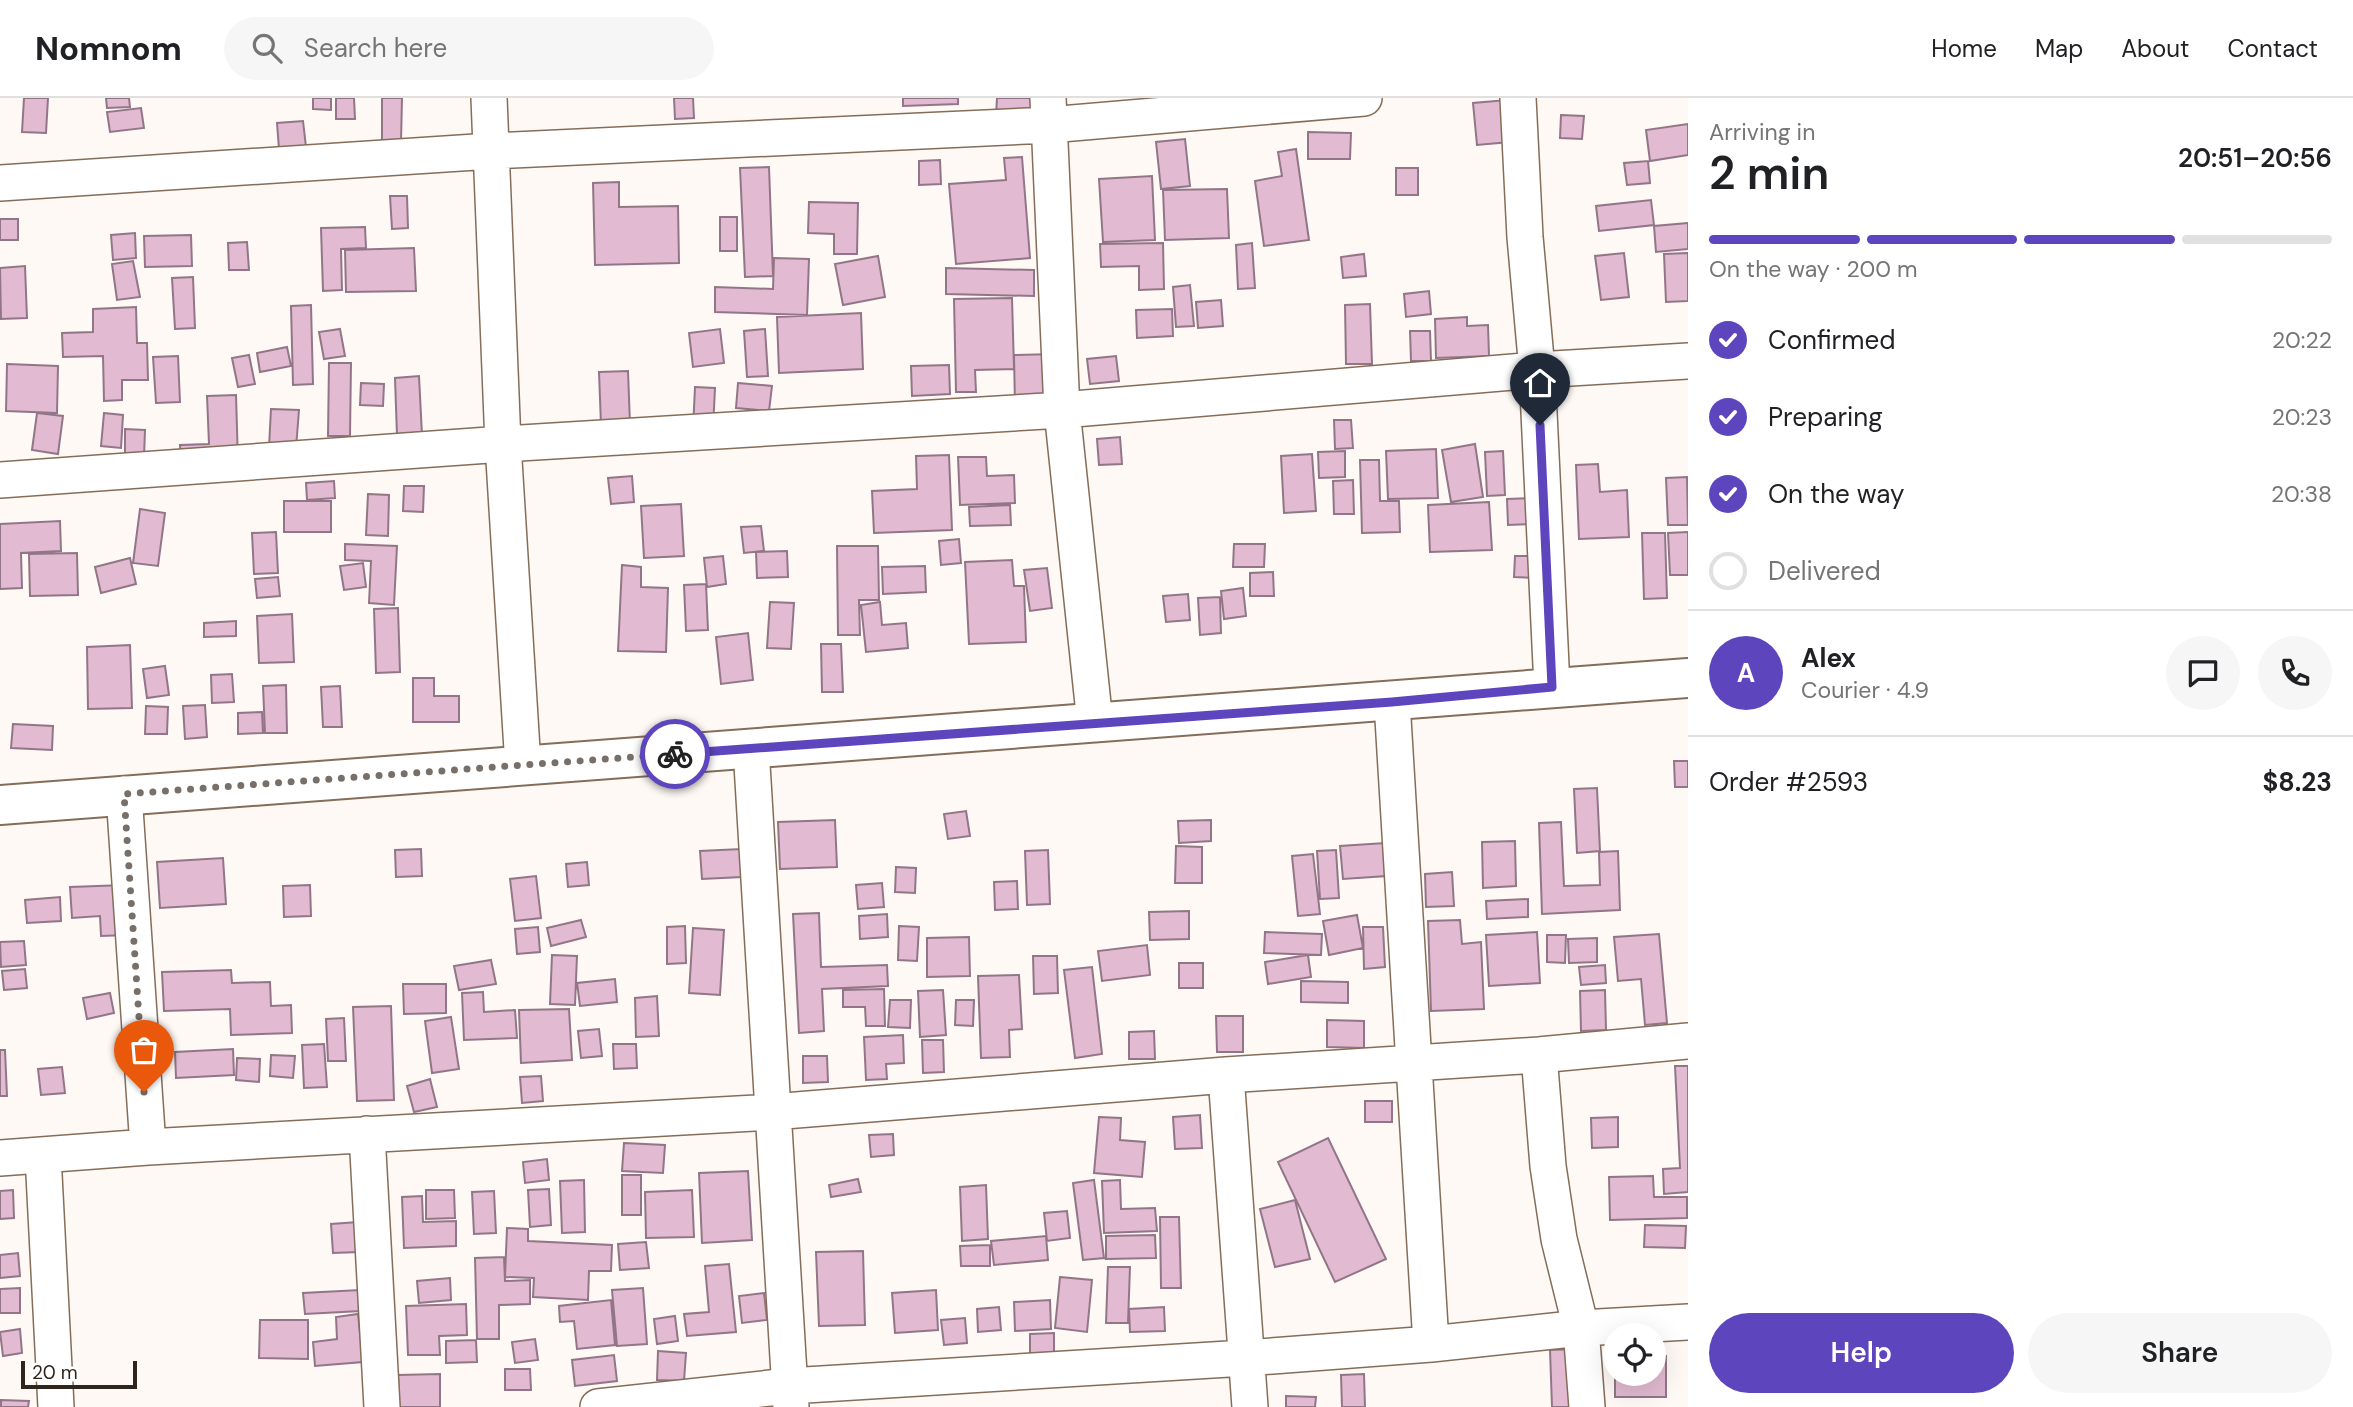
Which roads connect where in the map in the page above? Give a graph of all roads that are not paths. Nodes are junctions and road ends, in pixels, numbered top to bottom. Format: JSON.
{"nodes":[{"id":1,"x":489,"y":98,"type":"edge"},
{"id":2,"x":1364,"y":98,"type":"edge"},
{"id":3,"x":1518,"y":98,"type":"edge"},
{"id":4,"x":1049,"y":111,"type":"edge"},
{"id":5,"x":491,"y":151,"type":"junction"},
{"id":6,"x":0,"y":183,"type":"edge"},
{"id":7,"x":1688,"y":361,"type":"edge"},
{"id":8,"x":1537,"y":370,"type":"junction"},
{"id":9,"x":1062,"y":410,"type":"junction"},
{"id":10,"x":503,"y":444,"type":"junction"},
{"id":11,"x":0,"y":480,"type":"edge"},
{"id":12,"x":1688,"y":678,"type":"edge"},
{"id":13,"x":1552,"y":687,"type":"junction"},
{"id":14,"x":1392,"y":702,"type":"junction"},
{"id":15,"x":1096,"y":723,"type":"junction"},
{"id":16,"x":751,"y":748,"type":"junction"},
{"id":17,"x":523,"y":766,"type":"junction"},
{"id":18,"x":124,"y":794,"type":"junction"},
{"id":19,"x":0,"y":805,"type":"edge"},
{"id":20,"x":1688,"y":1041,"type":"edge"},
{"id":21,"x":1539,"y":1055,"type":"junction"},
{"id":22,"x":1414,"y":1063,"type":"junction"},
{"id":23,"x":1226,"y":1075,"type":"junction"},
{"id":24,"x":772,"y":1112,"type":"junction"},
{"id":25,"x":367,"y":1134,"type":"junction"},
{"id":26,"x":148,"y":1147,"type":"junction"},
{"id":27,"x":43,"y":1155,"type":"junction"},
{"id":28,"x":0,"y":1158,"type":"edge"},
{"id":29,"x":1688,"y":1322,"type":"edge"},
{"id":30,"x":1581,"y":1328,"type":"junction"},
{"id":31,"x":1432,"y":1344,"type":"junction"},
{"id":32,"x":1245,"y":1358,"type":"junction"},
{"id":33,"x":790,"y":1397,"type":"edge"},
{"id":34,"x":56,"y":1407,"type":"edge"},
{"id":35,"x":382,"y":1407,"type":"edge"},
{"id":36,"x":598,"y":1407,"type":"edge"},
{"id":37,"x":1250,"y":1407,"type":"edge"},
{"id":38,"x":1587,"y":1407,"type":"edge"}],
"edges":[{"from":1,"to":5,"type":"street"},
{"from":2,"to":4,"type":"street"},
{"from":3,"to":8,"type":"street"},
{"from":4,"to":5,"type":"street"},
{"from":4,"to":9,"type":"street"},
{"from":5,"to":6,"type":"street"},
{"from":5,"to":10,"type":"street"},
{"from":7,"to":8,"type":"street"},
{"from":8,"to":9,"type":"street"},
{"from":8,"to":13,"type":"street"},
{"from":9,"to":10,"type":"street"},
{"from":9,"to":15,"type":"street"},
{"from":10,"to":11,"type":"street"},
{"from":10,"to":17,"type":"street"},
{"from":12,"to":13,"type":"main road"},
{"from":13,"to":14,"type":"main road"},
{"from":14,"to":15,"type":"main road"},
{"from":14,"to":22,"type":"street"},
{"from":15,"to":16,"type":"main road"},
{"from":16,"to":17,"type":"main road"},
{"from":16,"to":24,"type":"street"},
{"from":17,"to":18,"type":"main road"},
{"from":18,"to":19,"type":"main road"},
{"from":18,"to":26,"type":"street"},
{"from":20,"to":21,"type":"street"},
{"from":21,"to":22,"type":"street"},
{"from":21,"to":30,"type":"street"},
{"from":22,"to":23,"type":"street"},
{"from":22,"to":31,"type":"street"},
{"from":23,"to":24,"type":"street"},
{"from":23,"to":32,"type":"street"},
{"from":24,"to":25,"type":"street"},
{"from":24,"to":33,"type":"street"},
{"from":25,"to":26,"type":"street"},
{"from":25,"to":35,"type":"street"},
{"from":26,"to":27,"type":"street"},
{"from":27,"to":28,"type":"street"},
{"from":27,"to":34,"type":"street"},
{"from":29,"to":30,"type":"street"},
{"from":30,"to":31,"type":"street"},
{"from":30,"to":38,"type":"street"},
{"from":31,"to":32,"type":"street"},
{"from":32,"to":33,"type":"street"},
{"from":32,"to":37,"type":"street"},
{"from":33,"to":36,"type":"street"}]}
